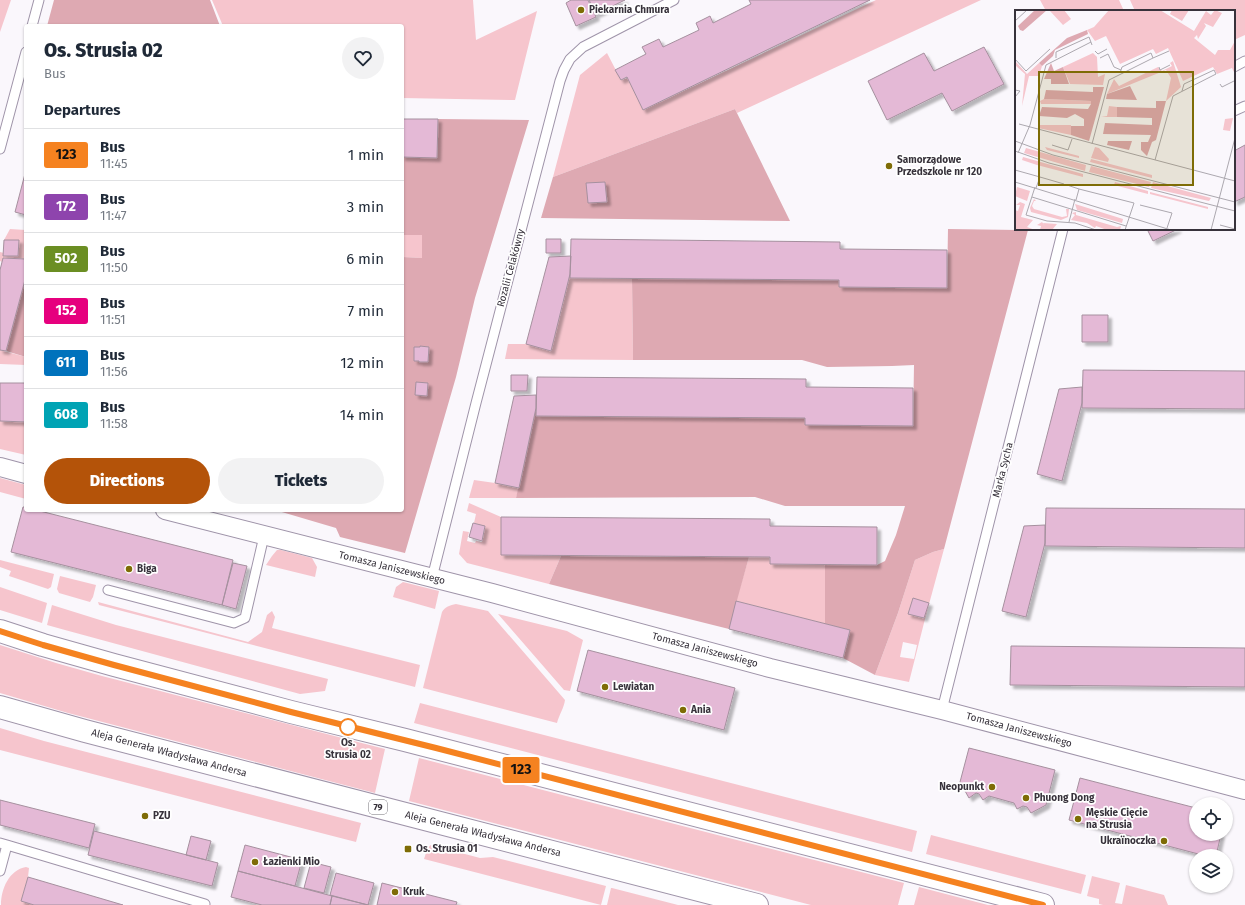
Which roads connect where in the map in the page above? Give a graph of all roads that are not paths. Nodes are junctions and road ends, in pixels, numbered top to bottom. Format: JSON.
{"nodes":[{"id":1,"x":39,"y":0,"type":"edge"},
{"id":2,"x":674,"y":0,"type":"edge"},
{"id":3,"x":658,"y":4,"type":"edge"},
{"id":4,"x":33,"y":24,"type":"edge"},
{"id":5,"x":24,"y":59,"type":"edge"},
{"id":6,"x":1245,"y":62,"type":"edge"},
{"id":7,"x":1235,"y":67,"type":"edge"},
{"id":8,"x":1245,"y":106,"type":"edge"},
{"id":9,"x":1235,"y":111,"type":"edge"},
{"id":10,"x":0,"y":149,"type":"edge"},
{"id":11,"x":1064,"y":230,"type":"edge"},
{"id":12,"x":0,"y":467,"type":"edge"},
{"id":13,"x":24,"y":473,"type":"edge"},
{"id":14,"x":173,"y":512,"type":"edge"},
{"id":15,"x":264,"y":536,"type":"junction"},
{"id":16,"x":432,"y":578,"type":"junction"},
{"id":17,"x":108,"y":590,"type":"dead end"},
{"id":18,"x":0,"y":631,"type":"edge"},
{"id":19,"x":0,"y":707,"type":"edge"},
{"id":20,"x":942,"y":710,"type":"junction"},
{"id":21,"x":1245,"y":790,"type":"edge"},
{"id":22,"x":3,"y":844,"type":"edge"},
{"id":23,"x":0,"y":871,"type":"edge"},
{"id":24,"x":205,"y":904,"type":"edge"},
{"id":25,"x":757,"y":905,"type":"edge"},
{"id":26,"x":1043,"y":905,"type":"edge"}],
"edges":[{"from":1,"to":4,"type":"lane"},
{"from":2,"to":3,"type":"lane","name":"Rozalii Celakówny"},
{"from":3,"to":16,"type":"lane","name":"Rozalii Celakówny"},
{"from":5,"to":10,"type":"lane"},
{"from":6,"to":7,"type":"lane"},
{"from":8,"to":9,"type":"lane"},
{"from":11,"to":20,"type":"lane","name":"Marka Sycha"},
{"from":12,"to":13,"type":"street"},
{"from":14,"to":15,"type":"street","name":"Tomasza Janiszewskiego"},
{"from":15,"to":16,"type":"street","name":"Tomasza Janiszewskiego"},
{"from":15,"to":17,"type":"lane"},
{"from":16,"to":20,"type":"street","name":"Tomasza Janiszewskiego"},
{"from":18,"to":26,"type":"main road"},
{"from":19,"to":25,"type":"main road","name":"Aleja Generała Władysława Andersa","number":"79"},
{"from":20,"to":21,"type":"street","name":"Tomasza Janiszewskiego"},
{"from":22,"to":23,"type":"lane"},
{"from":22,"to":24,"type":"lane"}]}
